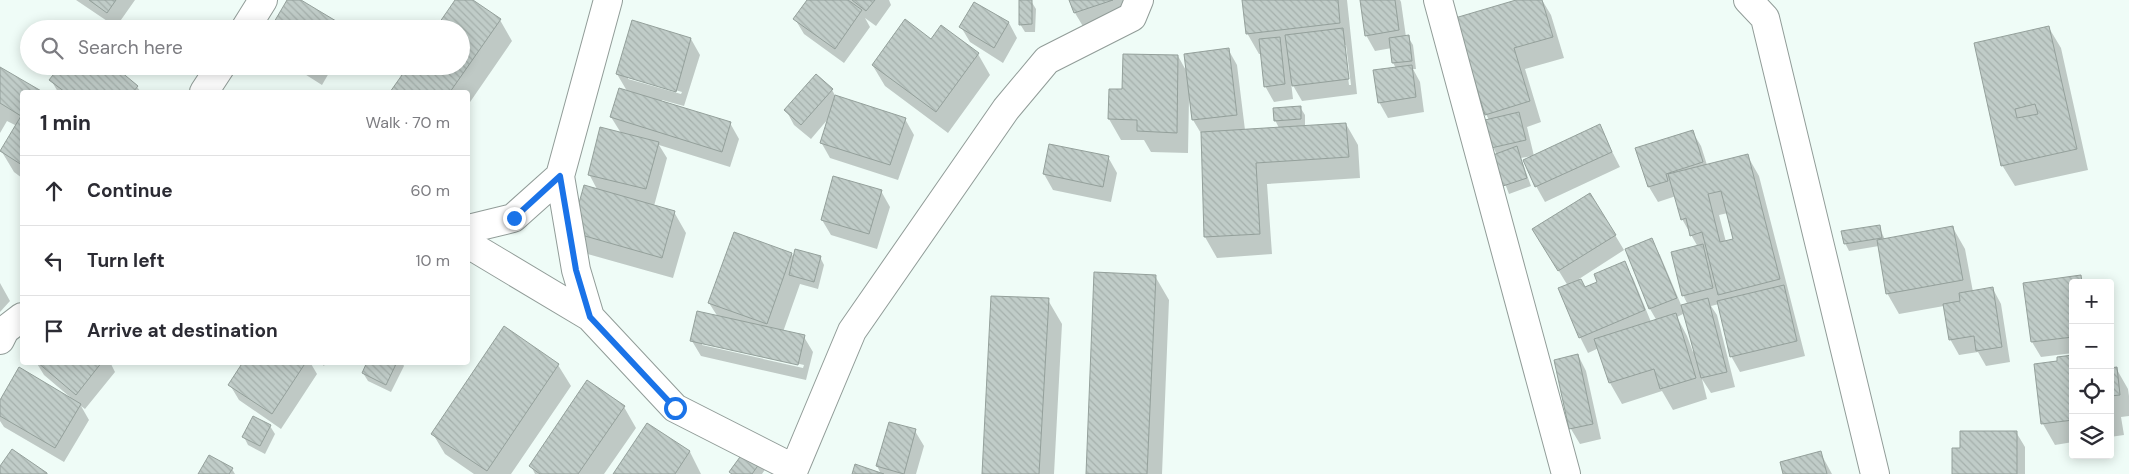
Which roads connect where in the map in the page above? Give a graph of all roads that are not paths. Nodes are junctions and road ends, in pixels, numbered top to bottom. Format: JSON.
{"nodes":[{"id":1,"x":263,"y":0,"type":"edge"},
{"id":2,"x":608,"y":0,"type":"edge"},
{"id":3,"x":1139,"y":0,"type":"edge"},
{"id":4,"x":1438,"y":0,"type":"edge"},
{"id":5,"x":1748,"y":0,"type":"edge"},
{"id":6,"x":251,"y":20,"type":"edge"},
{"id":7,"x":560,"y":176,"type":"junction"},
{"id":8,"x":470,"y":229,"type":"edge"},
{"id":9,"x":470,"y":245,"type":"edge"},
{"id":10,"x":590,"y":317,"type":"junction"},
{"id":11,"x":20,"y":319,"type":"edge"},
{"id":12,"x":0,"y":340,"type":"edge"},
{"id":13,"x":793,"y":471,"type":"edge"},
{"id":14,"x":1566,"y":474,"type":"edge"},
{"id":15,"x":1875,"y":474,"type":"edge"}],
"edges":[{"from":1,"to":6,"type":"street"},
{"from":2,"to":7,"type":"street"},
{"from":3,"to":13,"type":"street"},
{"from":4,"to":14,"type":"street"},
{"from":5,"to":15,"type":"street"},
{"from":7,"to":8,"type":"street"},
{"from":7,"to":10,"type":"street"},
{"from":9,"to":10,"type":"street"},
{"from":10,"to":13,"type":"street"},
{"from":11,"to":12,"type":"street"}]}
